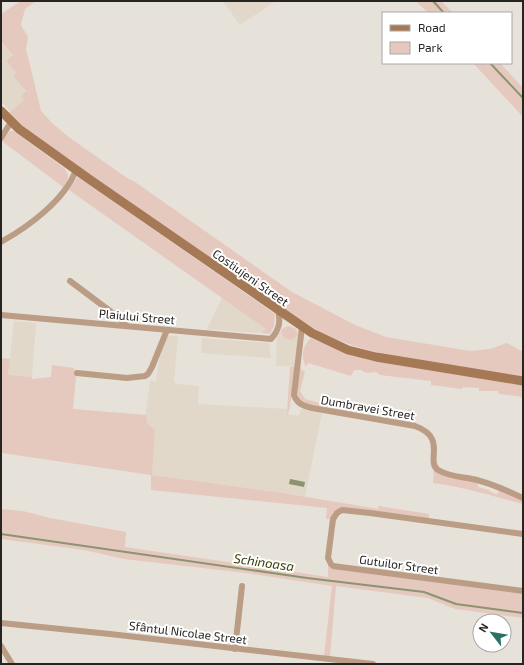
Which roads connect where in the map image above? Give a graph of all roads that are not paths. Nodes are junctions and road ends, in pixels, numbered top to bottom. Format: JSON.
{"nodes":[{"id":1,"x":1,"y":111,"type":"edge"},
{"id":2,"x":11,"y":122,"type":"junction"},
{"id":3,"x":1,"y":138,"type":"edge"},
{"id":4,"x":76,"y":170,"type":"junction"},
{"id":5,"x":1,"y":242,"type":"edge"},
{"id":6,"x":70,"y":281,"type":"dead end"},
{"id":7,"x":278,"y":310,"type":"junction"},
{"id":8,"x":1,"y":315,"type":"edge"},
{"id":9,"x":127,"y":326,"type":"junction"},
{"id":10,"x":302,"y":327,"type":"junction"},
{"id":11,"x":167,"y":330,"type":"junction"},
{"id":12,"x":77,"y":373,"type":"dead end"},
{"id":13,"x":523,"y":381,"type":"edge"},
{"id":14,"x":523,"y":498,"type":"edge"},
{"id":15,"x":523,"y":534,"type":"edge"},
{"id":16,"x":242,"y":586,"type":"dead end"},
{"id":17,"x":523,"y":591,"type":"edge"},
{"id":18,"x":1,"y":623,"type":"edge"},
{"id":19,"x":1,"y":646,"type":"edge"},
{"id":20,"x":235,"y":649,"type":"junction"},
{"id":21,"x":12,"y":664,"type":"edge"},
{"id":22,"x":373,"y":664,"type":"edge"}],
"edges":[{"from":1,"to":2,"type":"street","name":"Costiujeni Street"},
{"from":2,"to":3,"type":"street"},
{"from":2,"to":4,"type":"street","name":"Costiujeni Street"},
{"from":4,"to":5,"type":"street"},
{"from":4,"to":7,"type":"street","name":"Costiujeni Street"},
{"from":6,"to":9,"type":"street"},
{"from":7,"to":10,"type":"street","name":"Costiujeni Street"},
{"from":7,"to":11,"type":"street","name":"Plaiului Street"},
{"from":8,"to":9,"type":"street","name":"Plaiului Street"},
{"from":9,"to":11,"type":"street","name":"Plaiului Street"},
{"from":10,"to":13,"type":"street","name":"Costiujeni Street"},
{"from":10,"to":14,"type":"street","name":"Dumbravei Street"},
{"from":11,"to":12,"type":"street"},
{"from":15,"to":17,"type":"street","name":"Gutuilor Street"},
{"from":16,"to":20,"type":"street"},
{"from":18,"to":20,"type":"street","name":"Sfântul Nicolae Street"},
{"from":19,"to":21,"type":"street"},
{"from":20,"to":22,"type":"street","name":"Sfântul Nicolae Street"}]}
